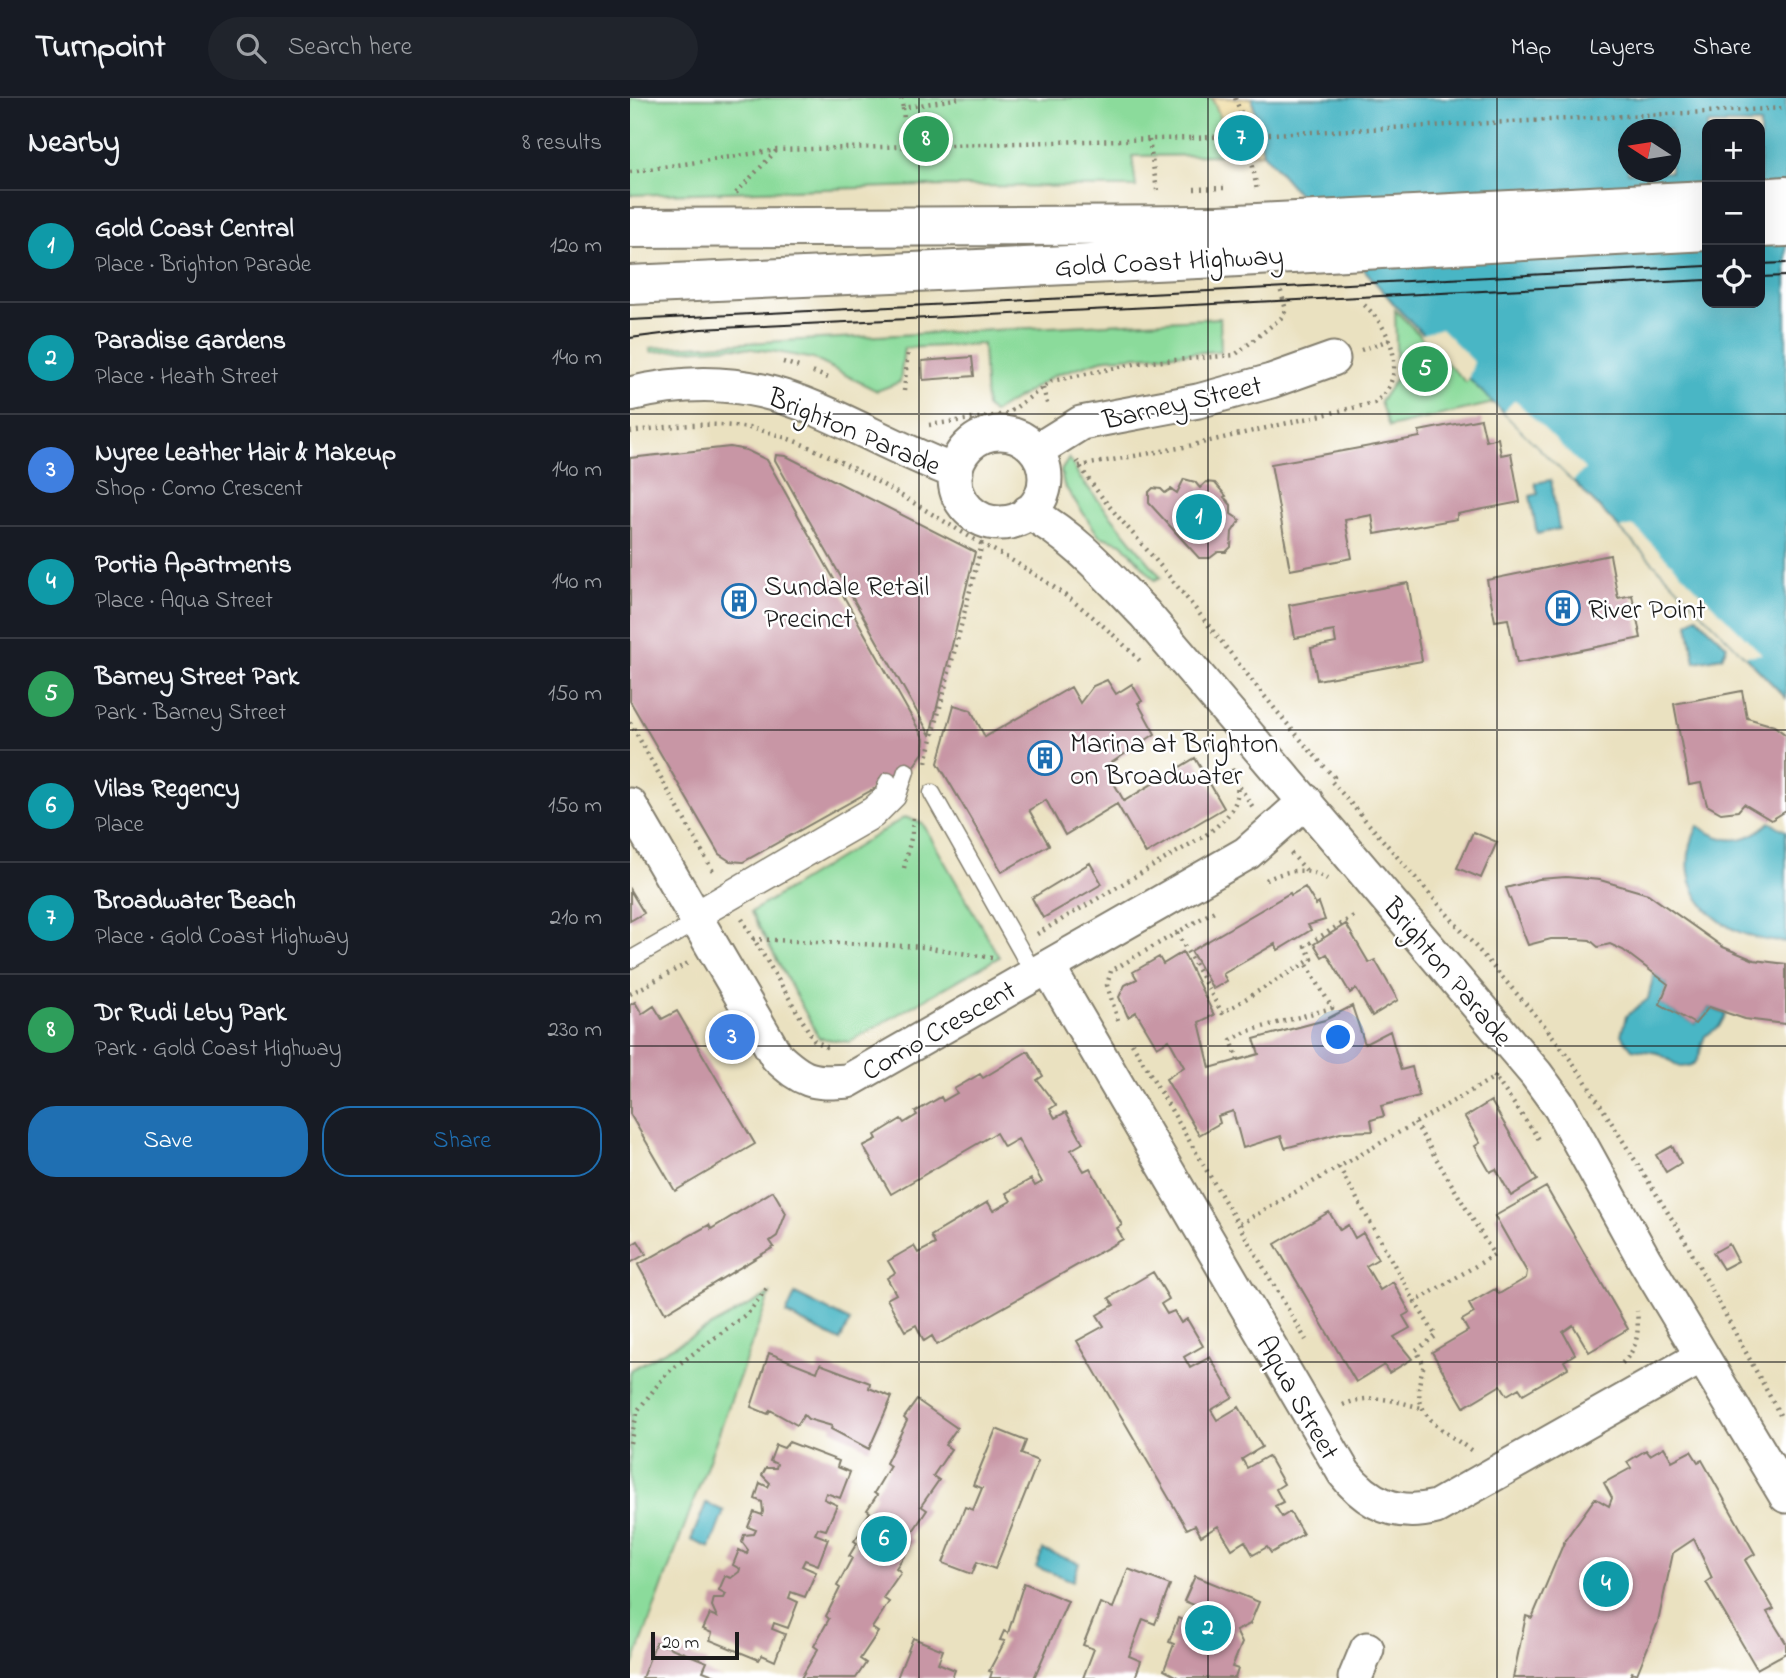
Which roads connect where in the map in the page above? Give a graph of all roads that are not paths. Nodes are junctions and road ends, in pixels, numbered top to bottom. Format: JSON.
{"nodes":[{"id":1,"x":1786,"y":196,"type":"edge"},
{"id":2,"x":1765,"y":198,"type":"edge"},
{"id":3,"x":1702,"y":200,"type":"edge"},
{"id":4,"x":1786,"y":227,"type":"edge"},
{"id":5,"x":630,"y":228,"type":"edge"},
{"id":6,"x":1765,"y":228,"type":"edge"},
{"id":7,"x":1702,"y":231,"type":"edge"},
{"id":8,"x":1220,"y":242,"type":"junction"},
{"id":9,"x":630,"y":285,"type":"edge"},
{"id":10,"x":1333,"y":359,"type":"dead end"},
{"id":11,"x":630,"y":394,"type":"edge"},
{"id":12,"x":1036,"y":451,"type":"junction"},
{"id":13,"x":956,"y":472,"type":"junction"},
{"id":14,"x":1028,"y":512,"type":"junction"},
{"id":15,"x":906,"y":771,"type":"dead end"},
{"id":16,"x":888,"y":781,"type":"dead end"},
{"id":17,"x":932,"y":793,"type":"dead end"},
{"id":18,"x":1306,"y":802,"type":"junction"},
{"id":19,"x":630,"y":805,"type":"edge"},
{"id":20,"x":729,"y":897,"type":"junction"},
{"id":21,"x":695,"y":917,"type":"junction"},
{"id":22,"x":630,"y":960,"type":"edge"},
{"id":23,"x":1041,"y":971,"type":"junction"},
{"id":24,"x":1701,"y":1357,"type":"junction"},
{"id":25,"x":1786,"y":1496,"type":"edge"}],
"edges":[{"from":1,"to":2,"type":"highway"},
{"from":3,"to":8,"type":"highway","name":"Gold Coast Highway","bridge":true},
{"from":4,"to":6,"type":"highway"},
{"from":5,"to":8,"type":"highway","name":"Gold Coast Highway"},
{"from":7,"to":8,"type":"highway","name":"Gold Coast Highway","bridge":true},
{"from":8,"to":9,"type":"highway","name":"Gold Coast Highway"},
{"from":10,"to":12,"type":"street","name":"Barney Street"},
{"from":11,"to":13,"type":"street","name":"Brighton Parade"},
{"from":12,"to":13,"type":"street"},
{"from":12,"to":14,"type":"street"},
{"from":13,"to":14,"type":"street"},
{"from":14,"to":18,"type":"street","name":"Brighton Parade"},
{"from":15,"to":20,"type":"lane"},
{"from":16,"to":20,"type":"lane"},
{"from":17,"to":23,"type":"lane"},
{"from":18,"to":23,"type":"street","name":"Como Crescent"},
{"from":18,"to":24,"type":"street","name":"Brighton Parade"},
{"from":19,"to":21,"type":"street","name":"Como Crescent"},
{"from":20,"to":21,"type":"lane"},
{"from":21,"to":22,"type":"lane"},
{"from":21,"to":23,"type":"street","name":"Como Crescent"},
{"from":23,"to":24,"type":"street","name":"Aqua Street"},
{"from":24,"to":25,"type":"street","name":"Brighton Parade"}]}
